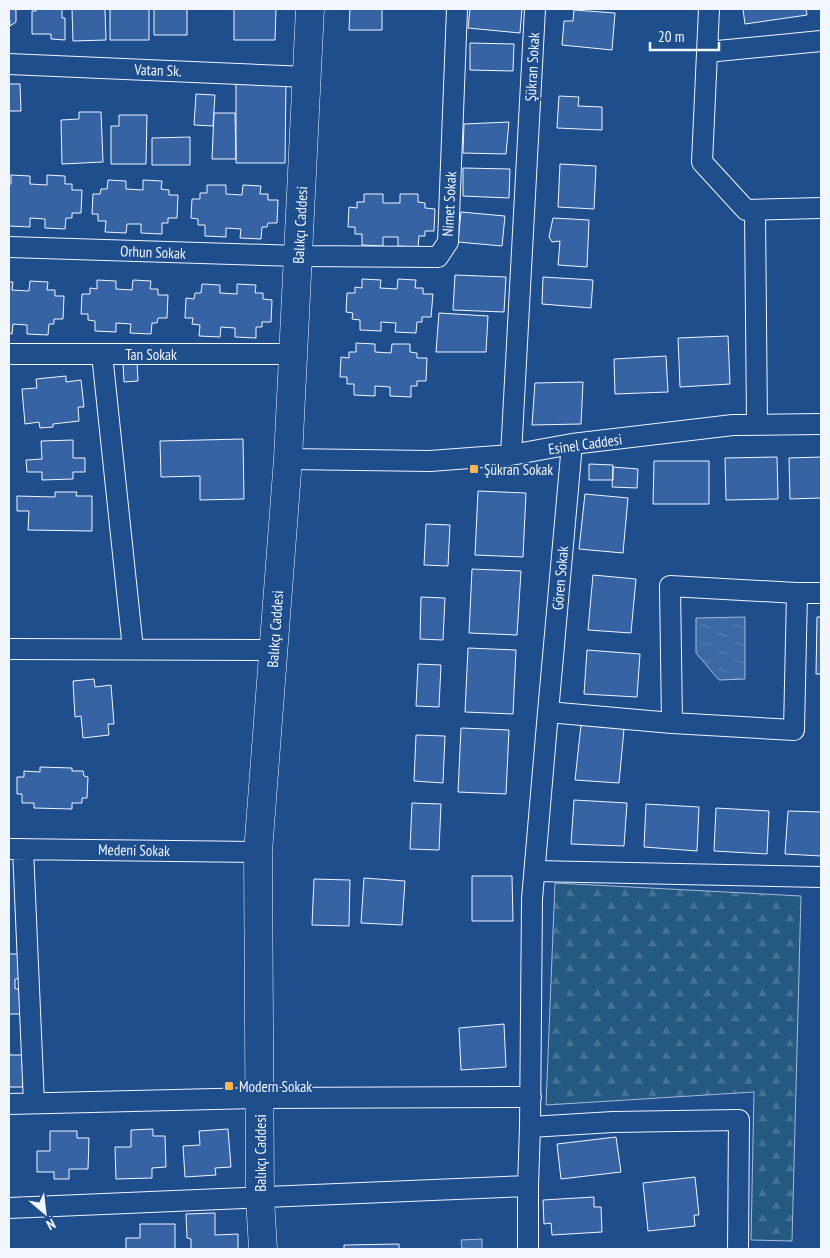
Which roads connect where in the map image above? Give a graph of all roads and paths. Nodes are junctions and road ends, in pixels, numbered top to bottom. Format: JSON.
{"nodes":[{"id":1,"x":310,"y":9,"type":"edge"},
{"id":2,"x":457,"y":9,"type":"edge"},
{"id":3,"x":535,"y":9,"type":"edge"},
{"id":4,"x":709,"y":9,"type":"edge"},
{"id":5,"x":821,"y":41,"type":"edge"},
{"id":6,"x":707,"y":52,"type":"junction"},
{"id":7,"x":9,"y":64,"type":"edge"},
{"id":8,"x":307,"y":76,"type":"junction"},
{"id":9,"x":821,"y":208,"type":"edge"},
{"id":10,"x":755,"y":210,"type":"junction"},
{"id":11,"x":9,"y":247,"type":"edge"},
{"id":12,"x":298,"y":256,"type":"junction"},
{"id":13,"x":9,"y":354,"type":"edge"},
{"id":14,"x":102,"y":354,"type":"junction"},
{"id":15,"x":293,"y":354,"type":"junction"},
{"id":16,"x":821,"y":424,"type":"edge"},
{"id":17,"x":757,"y":425,"type":"junction"},
{"id":18,"x":572,"y":444,"type":"junction"},
{"id":19,"x":512,"y":455,"type":"junction"},
{"id":20,"x":288,"y":459,"type":"junction"},
{"id":21,"x":821,"y":593,"type":"edge"},
{"id":22,"x":797,"y":594,"type":"junction"},
{"id":23,"x":9,"y":648,"type":"edge"},
{"id":24,"x":133,"y":649,"type":"junction"},
{"id":25,"x":273,"y":650,"type":"junction"},
{"id":26,"x":548,"y":712,"type":"junction"},
{"id":27,"x":672,"y":723,"type":"junction"},
{"id":28,"x":16,"y":849,"type":"edge"},
{"id":29,"x":258,"y":852,"type":"junction"},
{"id":30,"x":534,"y":871,"type":"junction"},
{"id":31,"x":821,"y":877,"type":"edge"},
{"id":32,"x":531,"y":1097,"type":"junction"},
{"id":33,"x":261,"y":1098,"type":"junction"},
{"id":34,"x":34,"y":1103,"type":"junction"},
{"id":35,"x":9,"y":1104,"type":"edge"},
{"id":36,"x":530,"y":1127,"type":"junction"},
{"id":37,"x":528,"y":1186,"type":"junction"},
{"id":38,"x":260,"y":1198,"type":"junction"},
{"id":39,"x":9,"y":1208,"type":"edge"},
{"id":40,"x":263,"y":1249,"type":"edge"},
{"id":41,"x":528,"y":1249,"type":"edge"},
{"id":42,"x":738,"y":1249,"type":"edge"}],
"edges":[{"from":1,"to":8,"type":"main road","name":"Balıkçı Caddesi"},
{"from":2,"to":12,"type":"street","name":"Nimet Sokak"},
{"from":3,"to":19,"type":"street","name":"Şükran Sokak"},
{"from":4,"to":6,"type":"street"},
{"from":5,"to":6,"type":"street"},
{"from":6,"to":10,"type":"street"},
{"from":7,"to":8,"type":"street","name":"Vatan Sk."},
{"from":8,"to":12,"type":"main road","name":"Balıkçı Caddesi"},
{"from":9,"to":10,"type":"street"},
{"from":10,"to":17,"type":"street"},
{"from":11,"to":12,"type":"street","name":"Orhun Sokak"},
{"from":12,"to":15,"type":"main road","name":"Balıkçı Caddesi"},
{"from":13,"to":14,"type":"street","name":"Tan Sokak"},
{"from":14,"to":15,"type":"street","name":"Tan Sokak"},
{"from":14,"to":24,"type":"street"},
{"from":15,"to":20,"type":"main road","name":"Balıkçı Caddesi"},
{"from":16,"to":17,"type":"street","name":"Esinel Caddesi"},
{"from":17,"to":18,"type":"street","name":"Esinel Caddesi"},
{"from":18,"to":19,"type":"street","name":"Esinel Caddesi"},
{"from":18,"to":26,"type":"street","name":"Gören Sokak"},
{"from":19,"to":20,"type":"street","name":"Esinel Caddesi"},
{"from":20,"to":25,"type":"main road","name":"Balıkçı Caddesi"},
{"from":21,"to":22,"type":"street"},
{"from":22,"to":27,"type":"street"},
{"from":22,"to":27,"type":"street"},
{"from":23,"to":24,"type":"street"},
{"from":24,"to":25,"type":"street"},
{"from":25,"to":29,"type":"main road","name":"Balıkçı Caddesi"},
{"from":26,"to":27,"type":"street"},
{"from":26,"to":30,"type":"street","name":"Gören Sokak"},
{"from":28,"to":29,"type":"street","name":"Medeni Sokak"},
{"from":28,"to":34,"type":"street"},
{"from":29,"to":33,"type":"main road","name":"Balıkçı Caddesi"},
{"from":30,"to":31,"type":"street"},
{"from":30,"to":32,"type":"street","name":"Gören Sokak"},
{"from":32,"to":33,"type":"street"},
{"from":32,"to":36,"type":"street","name":"Gören Sokak"},
{"from":33,"to":34,"type":"street"},
{"from":33,"to":38,"type":"main road","name":"Balıkçı Caddesi"},
{"from":34,"to":35,"type":"street"},
{"from":36,"to":37,"type":"street","name":"Gören Sokak"},
{"from":36,"to":42,"type":"street"},
{"from":37,"to":38,"type":"street"},
{"from":37,"to":41,"type":"street","name":"Gören Sokak"},
{"from":38,"to":39,"type":"street"},
{"from":38,"to":40,"type":"main road","name":"Balıkçı Caddesi"}]}
